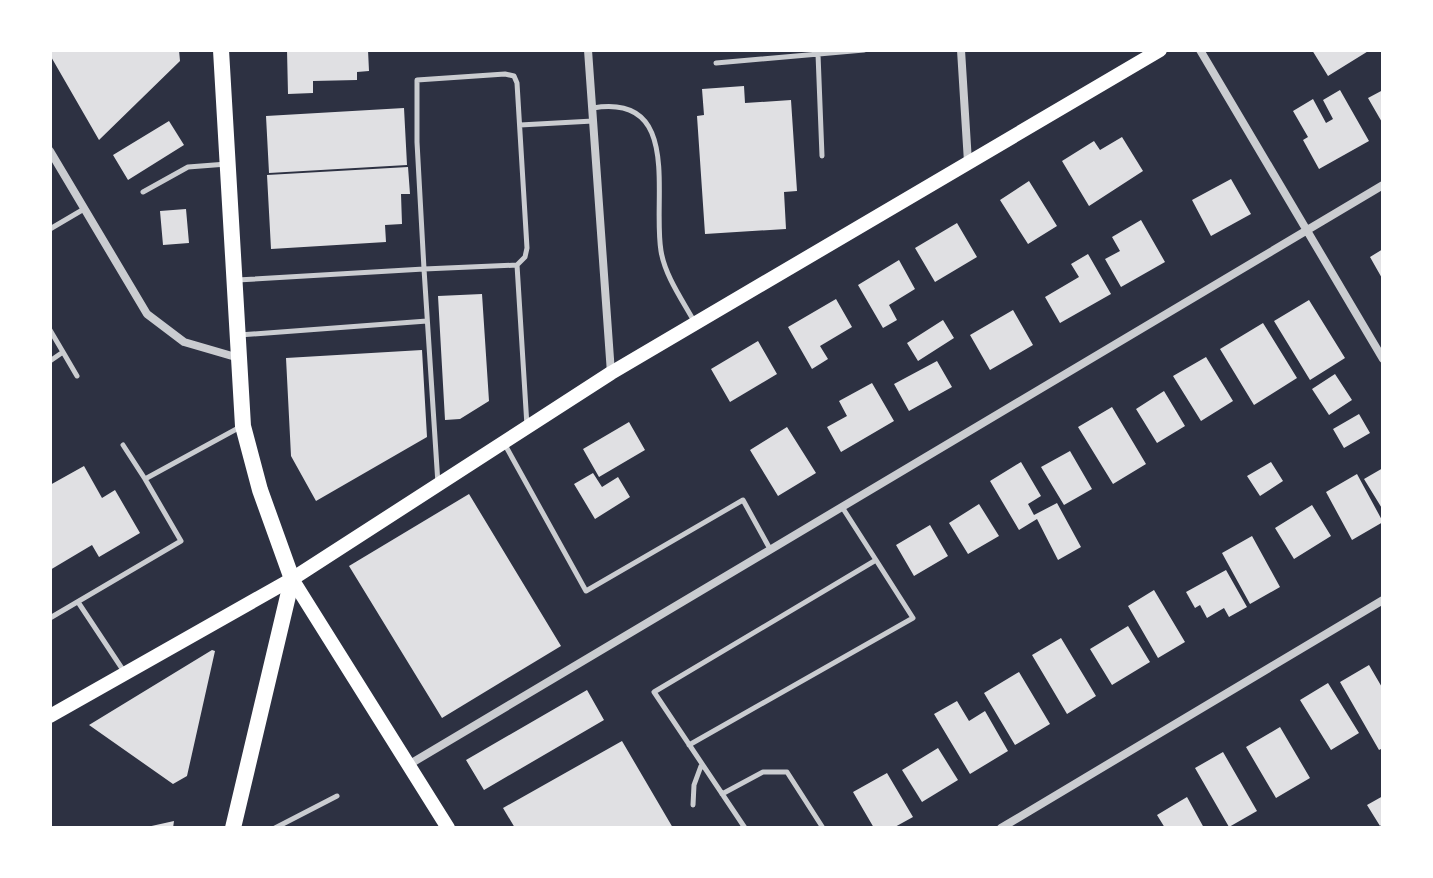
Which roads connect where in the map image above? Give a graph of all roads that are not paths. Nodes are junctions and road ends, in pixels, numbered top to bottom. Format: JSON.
{"nodes":[{"id":1,"x":221,"y":50,"type":"edge"},
{"id":2,"x":588,"y":50,"type":"edge"},
{"id":3,"x":864,"y":50,"type":"edge"},
{"id":4,"x":961,"y":50,"type":"edge"},
{"id":5,"x":1160,"y":50,"type":"edge"},
{"id":6,"x":1200,"y":50,"type":"edge"},
{"id":7,"x":818,"y":54,"type":"junction"},
{"id":8,"x":716,"y":63,"type":"dead end"},
{"id":9,"x":592,"y":108,"type":"junction"},
{"id":10,"x":593,"y":121,"type":"junction"},
{"id":11,"x":520,"y":125,"type":"junction"},
{"id":12,"x":50,"y":151,"type":"edge"},
{"id":13,"x":822,"y":156,"type":"dead end"},
{"id":14,"x":968,"y":162,"type":"junction"},
{"id":15,"x":228,"y":164,"type":"junction"},
{"id":16,"x":1383,"y":185,"type":"edge"},
{"id":17,"x":143,"y":192,"type":"dead end"},
{"id":18,"x":84,"y":209,"type":"junction"},
{"id":19,"x":50,"y":229,"type":"edge"},
{"id":20,"x":1306,"y":230,"type":"junction"},
{"id":21,"x":517,"y":265,"type":"junction"},
{"id":22,"x":424,"y":269,"type":"junction"},
{"id":23,"x":234,"y":280,"type":"junction"},
{"id":24,"x":427,"y":321,"type":"junction"},
{"id":25,"x":695,"y":323,"type":"junction"},
{"id":26,"x":50,"y":330,"type":"edge"},
{"id":27,"x":238,"y":335,"type":"junction"},
{"id":28,"x":63,"y":352,"type":"junction"},
{"id":29,"x":239,"y":358,"type":"junction"},
{"id":30,"x":1383,"y":359,"type":"edge"},
{"id":31,"x":50,"y":361,"type":"edge"},
{"id":32,"x":611,"y":373,"type":"junction"},
{"id":33,"x":77,"y":376,"type":"dead end"},
{"id":34,"x":243,"y":426,"type":"junction"},
{"id":35,"x":527,"y":427,"type":"junction"},
{"id":36,"x":504,"y":442,"type":"junction"},
{"id":37,"x":123,"y":445,"type":"dead end"},
{"id":38,"x":145,"y":479,"type":"junction"},
{"id":39,"x":438,"y":485,"type":"junction"},
{"id":40,"x":842,"y":506,"type":"junction"},
{"id":41,"x":770,"y":549,"type":"junction"},
{"id":42,"x":876,"y":560,"type":"junction"},
{"id":43,"x":292,"y":579,"type":"junction"},
{"id":44,"x":1383,"y":600,"type":"edge"},
{"id":45,"x":78,"y":602,"type":"junction"},
{"id":46,"x":50,"y":618,"type":"edge"},
{"id":47,"x":125,"y":674,"type":"junction"},
{"id":48,"x":50,"y":716,"type":"edge"},
{"id":49,"x":689,"y":745,"type":"junction"},
{"id":50,"x":410,"y":764,"type":"junction"},
{"id":51,"x":702,"y":765,"type":"junction"},
{"id":52,"x":722,"y":794,"type":"junction"},
{"id":53,"x":337,"y":796,"type":"dead end"},
{"id":54,"x":693,"y":805,"type":"dead end"},
{"id":55,"x":233,"y":828,"type":"edge"},
{"id":56,"x":275,"y":828,"type":"edge"},
{"id":57,"x":448,"y":828,"type":"edge"},
{"id":58,"x":745,"y":828,"type":"edge"},
{"id":59,"x":823,"y":828,"type":"edge"},
{"id":60,"x":1001,"y":828,"type":"edge"}],
"edges":[{"from":1,"to":15,"type":"main road"},
{"from":2,"to":9,"type":"street"},
{"from":3,"to":7,"type":"lane"},
{"from":4,"to":14,"type":"street"},
{"from":5,"to":14,"type":"main road"},
{"from":6,"to":20,"type":"street"},
{"from":7,"to":8,"type":"lane"},
{"from":7,"to":13,"type":"lane"},
{"from":9,"to":10,"type":"street"},
{"from":9,"to":25,"type":"lane"},
{"from":10,"to":11,"type":"lane"},
{"from":10,"to":32,"type":"street"},
{"from":11,"to":21,"type":"lane"},
{"from":11,"to":22,"type":"lane"},
{"from":12,"to":18,"type":"street"},
{"from":14,"to":25,"type":"main road"},
{"from":15,"to":17,"type":"lane"},
{"from":15,"to":23,"type":"main road"},
{"from":16,"to":20,"type":"street"},
{"from":18,"to":19,"type":"lane"},
{"from":18,"to":29,"type":"street"},
{"from":20,"to":30,"type":"street"},
{"from":20,"to":40,"type":"street"},
{"from":21,"to":22,"type":"lane"},
{"from":21,"to":35,"type":"lane"},
{"from":22,"to":23,"type":"lane"},
{"from":22,"to":24,"type":"lane"},
{"from":23,"to":27,"type":"main road"},
{"from":24,"to":27,"type":"lane"},
{"from":24,"to":39,"type":"lane"},
{"from":25,"to":32,"type":"main road"},
{"from":26,"to":28,"type":"lane"},
{"from":27,"to":29,"type":"main road"},
{"from":28,"to":31,"type":"lane"},
{"from":28,"to":33,"type":"lane"},
{"from":29,"to":34,"type":"main road"},
{"from":32,"to":35,"type":"main road"},
{"from":34,"to":38,"type":"lane"},
{"from":34,"to":43,"type":"main road"},
{"from":35,"to":36,"type":"main road"},
{"from":36,"to":39,"type":"main road"},
{"from":36,"to":41,"type":"lane"},
{"from":37,"to":38,"type":"lane"},
{"from":38,"to":45,"type":"lane"},
{"from":39,"to":43,"type":"main road"},
{"from":40,"to":41,"type":"street"},
{"from":40,"to":42,"type":"lane"},
{"from":41,"to":50,"type":"street"},
{"from":42,"to":49,"type":"lane"},
{"from":42,"to":49,"type":"lane"},
{"from":43,"to":47,"type":"main road"},
{"from":43,"to":50,"type":"main road"},
{"from":43,"to":55,"type":"main road"},
{"from":44,"to":60,"type":"street"},
{"from":45,"to":46,"type":"lane"},
{"from":45,"to":47,"type":"lane"},
{"from":47,"to":48,"type":"main road"},
{"from":49,"to":51,"type":"lane"},
{"from":50,"to":57,"type":"main road"},
{"from":51,"to":52,"type":"lane"},
{"from":51,"to":54,"type":"lane"},
{"from":52,"to":58,"type":"lane"},
{"from":52,"to":59,"type":"lane"},
{"from":53,"to":56,"type":"lane"}]}
